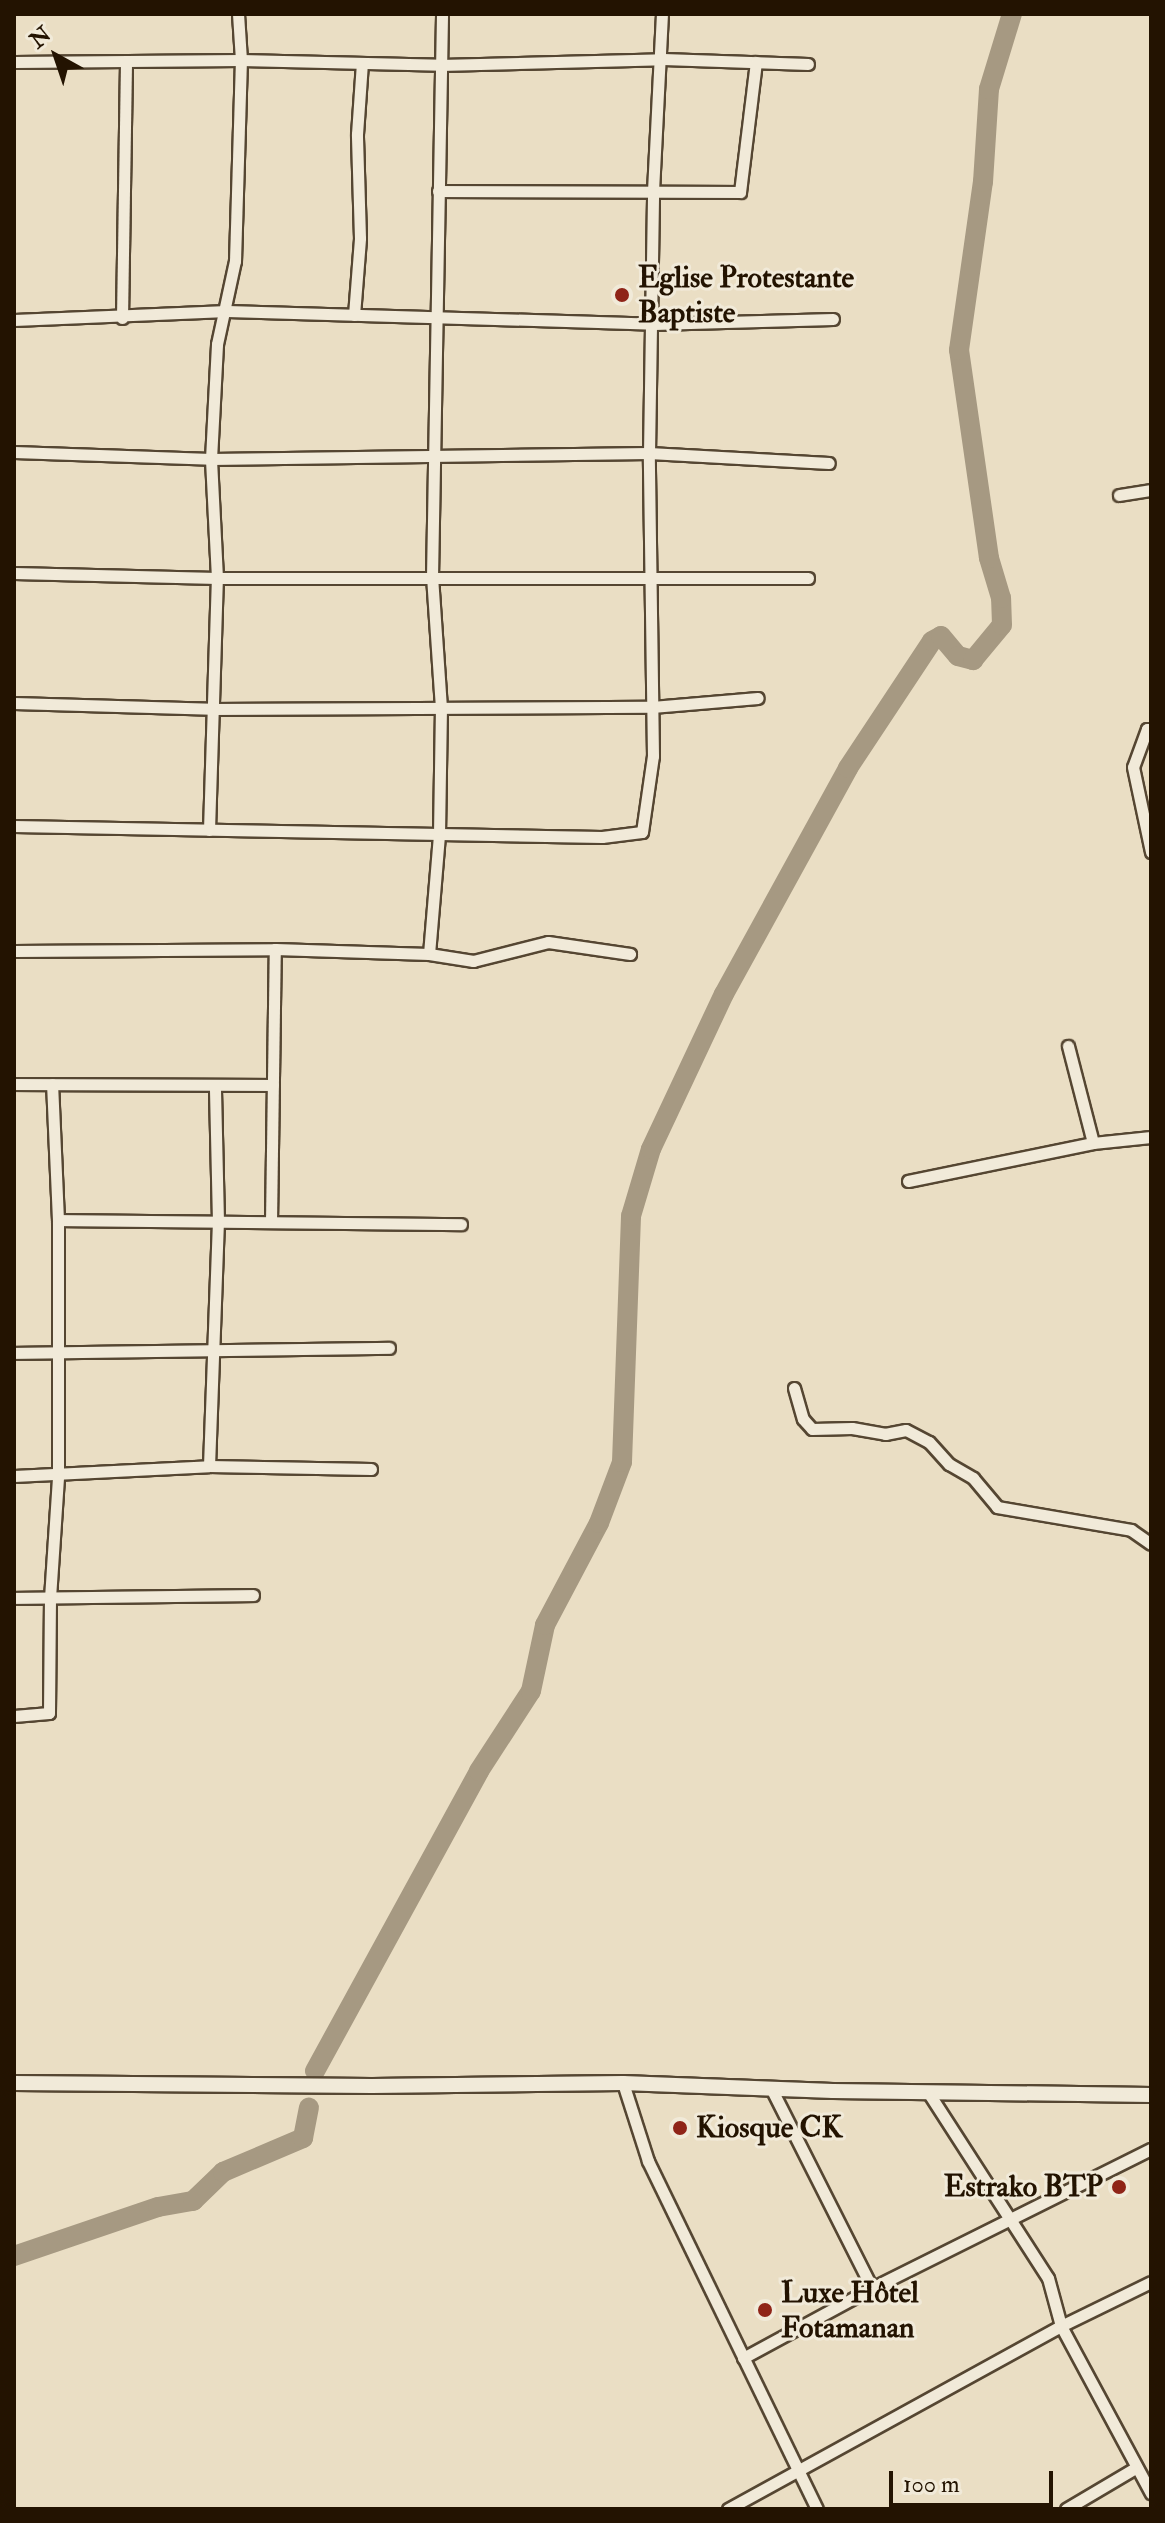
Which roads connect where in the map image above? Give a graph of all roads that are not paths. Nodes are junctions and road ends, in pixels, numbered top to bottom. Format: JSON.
{"nodes":[{"id":1,"x":238,"y":14,"type":"edge"},
{"id":2,"x":442,"y":14,"type":"edge"},
{"id":3,"x":662,"y":14,"type":"edge"},
{"id":4,"x":663,"y":59,"type":"junction"},
{"id":5,"x":241,"y":60,"type":"junction"},
{"id":6,"x":14,"y":62,"type":"edge"},
{"id":7,"x":126,"y":62,"type":"junction"},
{"id":8,"x":756,"y":62,"type":"junction"},
{"id":9,"x":362,"y":63,"type":"junction"},
{"id":10,"x":808,"y":64,"type":"dead end"},
{"id":11,"x":440,"y":65,"type":"junction"},
{"id":12,"x":438,"y":191,"type":"junction"},
{"id":13,"x":653,"y":191,"type":"junction"},
{"id":14,"x":227,"y":311,"type":"junction"},
{"id":15,"x":354,"y":315,"type":"junction"},
{"id":16,"x":122,"y":318,"type":"junction"},
{"id":17,"x":435,"y":319,"type":"junction"},
{"id":18,"x":833,"y":319,"type":"dead end"},
{"id":19,"x":14,"y":320,"type":"edge"},
{"id":20,"x":654,"y":324,"type":"junction"},
{"id":21,"x":14,"y":452,"type":"edge"},
{"id":22,"x":649,"y":453,"type":"junction"},
{"id":23,"x":436,"y":457,"type":"junction"},
{"id":24,"x":211,"y":459,"type":"junction"},
{"id":25,"x":829,"y":463,"type":"dead end"},
{"id":26,"x":1151,"y":490,"type":"edge"},
{"id":27,"x":1119,"y":495,"type":"dead end"},
{"id":28,"x":14,"y":573,"type":"edge"},
{"id":29,"x":432,"y":577,"type":"junction"},
{"id":30,"x":217,"y":578,"type":"junction"},
{"id":31,"x":808,"y":578,"type":"dead end"},
{"id":32,"x":652,"y":581,"type":"junction"},
{"id":33,"x":758,"y":698,"type":"dead end"},
{"id":34,"x":14,"y":703,"type":"edge"},
{"id":35,"x":652,"y":707,"type":"junction"},
{"id":36,"x":441,"y":708,"type":"junction"},
{"id":37,"x":211,"y":709,"type":"junction"},
{"id":38,"x":1151,"y":729,"type":"edge"},
{"id":39,"x":14,"y":826,"type":"edge"},
{"id":40,"x":209,"y":830,"type":"junction"},
{"id":41,"x":439,"y":834,"type":"junction"},
{"id":42,"x":1151,"y":852,"type":"edge"},
{"id":43,"x":275,"y":949,"type":"junction"},
{"id":44,"x":14,"y":951,"type":"edge"},
{"id":45,"x":429,"y":954,"type":"junction"},
{"id":46,"x":630,"y":954,"type":"dead end"},
{"id":47,"x":1068,"y":1046,"type":"dead end"},
{"id":48,"x":14,"y":1084,"type":"edge"},
{"id":49,"x":52,"y":1084,"type":"junction"},
{"id":50,"x":215,"y":1085,"type":"junction"},
{"id":51,"x":273,"y":1085,"type":"junction"},
{"id":52,"x":1151,"y":1137,"type":"edge"},
{"id":53,"x":1093,"y":1143,"type":"junction"},
{"id":54,"x":908,"y":1181,"type":"dead end"},
{"id":55,"x":58,"y":1220,"type":"junction"},
{"id":56,"x":218,"y":1222,"type":"junction"},
{"id":57,"x":271,"y":1222,"type":"junction"},
{"id":58,"x":461,"y":1224,"type":"dead end"},
{"id":59,"x":389,"y":1348,"type":"dead end"},
{"id":60,"x":215,"y":1351,"type":"junction"},
{"id":61,"x":14,"y":1353,"type":"edge"},
{"id":62,"x":58,"y":1353,"type":"junction"},
{"id":63,"x":794,"y":1388,"type":"dead end"},
{"id":64,"x":209,"y":1466,"type":"junction"},
{"id":65,"x":371,"y":1469,"type":"dead end"},
{"id":66,"x":14,"y":1476,"type":"edge"},
{"id":67,"x":58,"y":1476,"type":"junction"},
{"id":68,"x":1151,"y":1544,"type":"edge"},
{"id":69,"x":253,"y":1595,"type":"dead end"},
{"id":70,"x":14,"y":1598,"type":"edge"},
{"id":71,"x":50,"y":1598,"type":"junction"},
{"id":72,"x":14,"y":1716,"type":"edge"},
{"id":73,"x":14,"y":2083,"type":"edge"},
{"id":74,"x":623,"y":2083,"type":"junction"},
{"id":75,"x":771,"y":2088,"type":"junction"},
{"id":76,"x":928,"y":2092,"type":"junction"},
{"id":77,"x":1151,"y":2095,"type":"edge"},
{"id":78,"x":1151,"y":2149,"type":"edge"},
{"id":79,"x":1012,"y":2221,"type":"junction"},
{"id":80,"x":1151,"y":2282,"type":"edge"},
{"id":81,"x":872,"y":2288,"type":"junction"},
{"id":82,"x":1061,"y":2326,"type":"junction"},
{"id":83,"x":743,"y":2358,"type":"junction"},
{"id":84,"x":1137,"y":2467,"type":"junction"},
{"id":85,"x":798,"y":2473,"type":"junction"},
{"id":86,"x":1151,"y":2493,"type":"edge"},
{"id":87,"x":728,"y":2509,"type":"edge"},
{"id":88,"x":817,"y":2509,"type":"edge"},
{"id":89,"x":1066,"y":2509,"type":"edge"}],
"edges":[{"from":1,"to":5,"type":"street"},
{"from":2,"to":11,"type":"street"},
{"from":3,"to":4,"type":"street"},
{"from":4,"to":8,"type":"street"},
{"from":4,"to":11,"type":"street"},
{"from":4,"to":13,"type":"street"},
{"from":5,"to":7,"type":"street"},
{"from":5,"to":9,"type":"street"},
{"from":5,"to":14,"type":"street"},
{"from":6,"to":7,"type":"street"},
{"from":7,"to":16,"type":"street"},
{"from":8,"to":10,"type":"street"},
{"from":8,"to":13,"type":"street"},
{"from":9,"to":11,"type":"street"},
{"from":9,"to":15,"type":"street"},
{"from":11,"to":12,"type":"street"},
{"from":12,"to":13,"type":"street"},
{"from":12,"to":17,"type":"street"},
{"from":13,"to":20,"type":"street"},
{"from":14,"to":15,"type":"street"},
{"from":14,"to":16,"type":"street"},
{"from":14,"to":24,"type":"street"},
{"from":15,"to":17,"type":"street"},
{"from":16,"to":19,"type":"street"},
{"from":17,"to":20,"type":"street"},
{"from":17,"to":23,"type":"street"},
{"from":18,"to":20,"type":"street"},
{"from":20,"to":22,"type":"street"},
{"from":21,"to":24,"type":"street"},
{"from":22,"to":23,"type":"street"},
{"from":22,"to":25,"type":"street"},
{"from":22,"to":32,"type":"street"},
{"from":23,"to":24,"type":"street"},
{"from":23,"to":29,"type":"street"},
{"from":24,"to":30,"type":"street"},
{"from":26,"to":27,"type":"street"},
{"from":28,"to":30,"type":"street"},
{"from":29,"to":30,"type":"street"},
{"from":29,"to":32,"type":"street"},
{"from":29,"to":36,"type":"street"},
{"from":30,"to":37,"type":"street"},
{"from":31,"to":32,"type":"street"},
{"from":32,"to":35,"type":"street"},
{"from":33,"to":35,"type":"street"},
{"from":34,"to":37,"type":"street"},
{"from":35,"to":36,"type":"street"},
{"from":35,"to":41,"type":"street"},
{"from":36,"to":37,"type":"street"},
{"from":36,"to":41,"type":"street"},
{"from":37,"to":40,"type":"street"},
{"from":38,"to":42,"type":"street"},
{"from":39,"to":40,"type":"street"},
{"from":40,"to":41,"type":"street"},
{"from":41,"to":45,"type":"street"},
{"from":43,"to":44,"type":"street"},
{"from":43,"to":45,"type":"street"},
{"from":43,"to":51,"type":"street"},
{"from":45,"to":46,"type":"street"},
{"from":47,"to":53,"type":"street"},
{"from":48,"to":49,"type":"street"},
{"from":49,"to":50,"type":"street"},
{"from":49,"to":55,"type":"street"},
{"from":50,"to":51,"type":"street"},
{"from":50,"to":56,"type":"street"},
{"from":51,"to":57,"type":"street"},
{"from":52,"to":53,"type":"street"},
{"from":53,"to":54,"type":"street"},
{"from":55,"to":56,"type":"street"},
{"from":55,"to":62,"type":"street"},
{"from":56,"to":57,"type":"street"},
{"from":56,"to":60,"type":"street"},
{"from":57,"to":58,"type":"street"},
{"from":59,"to":60,"type":"street"},
{"from":60,"to":62,"type":"street"},
{"from":60,"to":64,"type":"street"},
{"from":61,"to":62,"type":"street"},
{"from":62,"to":67,"type":"street"},
{"from":63,"to":68,"type":"street"},
{"from":64,"to":65,"type":"street"},
{"from":64,"to":67,"type":"street"},
{"from":66,"to":67,"type":"street"},
{"from":67,"to":71,"type":"street"},
{"from":69,"to":71,"type":"street"},
{"from":70,"to":71,"type":"street"},
{"from":71,"to":72,"type":"street"},
{"from":73,"to":74,"type":"main road"},
{"from":74,"to":75,"type":"main road"},
{"from":74,"to":83,"type":"street"},
{"from":75,"to":76,"type":"main road"},
{"from":75,"to":81,"type":"street"},
{"from":76,"to":77,"type":"main road"},
{"from":76,"to":79,"type":"street"},
{"from":78,"to":79,"type":"street"},
{"from":79,"to":81,"type":"street"},
{"from":79,"to":82,"type":"street"},
{"from":80,"to":82,"type":"street"},
{"from":81,"to":83,"type":"street"},
{"from":82,"to":84,"type":"street"},
{"from":82,"to":85,"type":"street"},
{"from":83,"to":85,"type":"street"},
{"from":84,"to":86,"type":"street"},
{"from":84,"to":89,"type":"street"},
{"from":85,"to":87,"type":"street"},
{"from":85,"to":88,"type":"street"}]}
